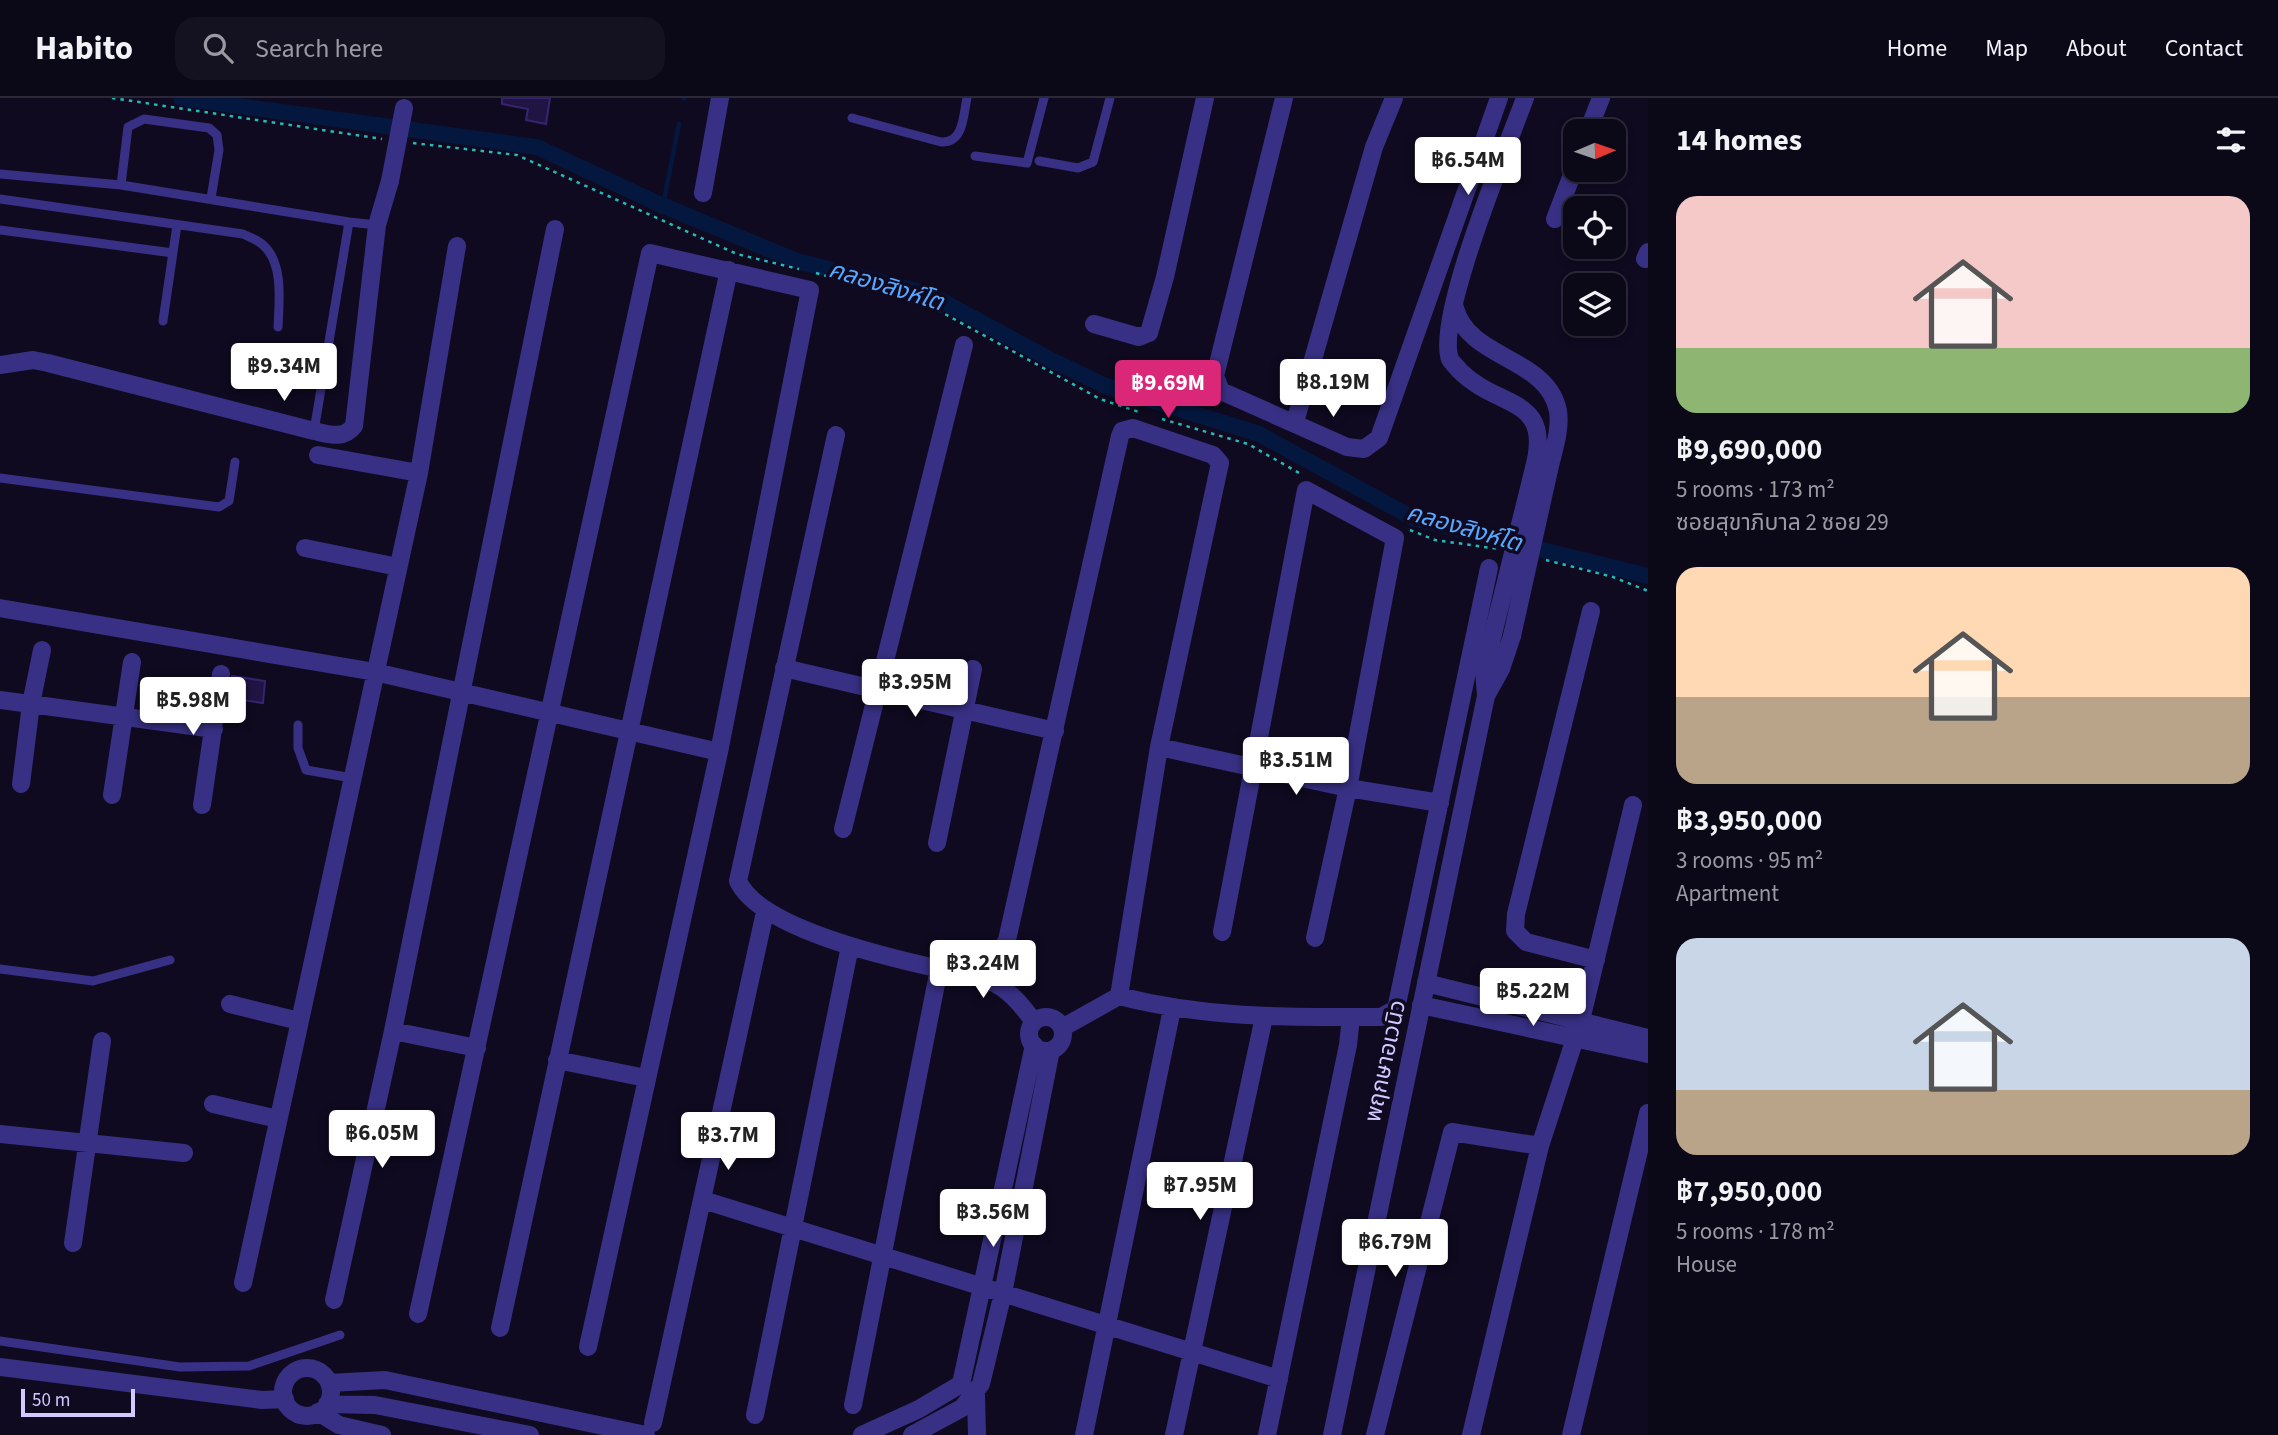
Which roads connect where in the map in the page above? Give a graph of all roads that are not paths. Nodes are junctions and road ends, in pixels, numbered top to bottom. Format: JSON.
{"nodes":[{"id":1,"x":720,"y":98,"type":"edge"},
{"id":2,"x":967,"y":98,"type":"edge"},
{"id":3,"x":1044,"y":98,"type":"edge"},
{"id":4,"x":1110,"y":98,"type":"edge"},
{"id":5,"x":1205,"y":98,"type":"edge"},
{"id":6,"x":1284,"y":98,"type":"edge"},
{"id":7,"x":1394,"y":98,"type":"edge"},
{"id":8,"x":1499,"y":98,"type":"edge"},
{"id":9,"x":1525,"y":98,"type":"edge"},
{"id":10,"x":1601,"y":98,"type":"edge"},
{"id":11,"x":406,"y":103,"type":"edge"},
{"id":12,"x":852,"y":118,"type":"dead end"},
{"id":13,"x":1593,"y":119,"type":"edge"},
{"id":14,"x":975,"y":156,"type":"dead end"},
{"id":15,"x":1039,"y":161,"type":"dead end"},
{"id":16,"x":0,"y":174,"type":"edge"},
{"id":17,"x":1569,"y":182,"type":"edge"},
{"id":18,"x":121,"y":185,"type":"junction"},
{"id":19,"x":703,"y":193,"type":"dead end"},
{"id":20,"x":211,"y":198,"type":"junction"},
{"id":21,"x":0,"y":199,"type":"edge"},
{"id":22,"x":1555,"y":219,"type":"dead end"},
{"id":23,"x":349,"y":222,"type":"junction"},
{"id":24,"x":177,"y":225,"type":"junction"},
{"id":25,"x":377,"y":225,"type":"junction"},
{"id":26,"x":555,"y":229,"type":"dead end"},
{"id":27,"x":0,"y":230,"type":"edge"},
{"id":28,"x":457,"y":246,"type":"dead end"},
{"id":29,"x":173,"y":253,"type":"junction"},
{"id":30,"x":729,"y":270,"type":"junction"},
{"id":31,"x":1455,"y":308,"type":"junction"},
{"id":32,"x":163,"y":321,"type":"dead end"},
{"id":33,"x":1094,"y":324,"type":"dead end"},
{"id":34,"x":278,"y":327,"type":"dead end"},
{"id":35,"x":964,"y":345,"type":"dead end"},
{"id":36,"x":0,"y":365,"type":"edge"},
{"id":37,"x":1295,"y":422,"type":"junction"},
{"id":38,"x":314,"y":431,"type":"junction"},
{"id":39,"x":836,"y":435,"type":"dead end"},
{"id":40,"x":318,"y":455,"type":"dead end"},
{"id":41,"x":235,"y":462,"type":"dead end"},
{"id":42,"x":1542,"y":469,"type":"junction"},
{"id":43,"x":419,"y":473,"type":"junction"},
{"id":44,"x":0,"y":478,"type":"edge"},
{"id":45,"x":305,"y":548,"type":"dead end"},
{"id":46,"x":398,"y":567,"type":"junction"},
{"id":47,"x":1489,"y":568,"type":"dead end"},
{"id":48,"x":0,"y":608,"type":"edge"},
{"id":49,"x":1591,"y":611,"type":"dead end"},
{"id":50,"x":42,"y":650,"type":"dead end"},
{"id":51,"x":132,"y":662,"type":"dead end"},
{"id":52,"x":784,"y":668,"type":"junction"},
{"id":53,"x":973,"y":669,"type":"dead end"},
{"id":54,"x":375,"y":672,"type":"junction"},
{"id":55,"x":221,"y":674,"type":"dead end"},
{"id":56,"x":876,"y":690,"type":"junction"},
{"id":57,"x":463,"y":692,"type":"junction"},
{"id":58,"x":1486,"y":696,"type":"junction"},
{"id":59,"x":0,"y":700,"type":"edge"},
{"id":60,"x":31,"y":704,"type":"junction"},
{"id":61,"x":965,"y":711,"type":"junction"},
{"id":62,"x":550,"y":713,"type":"junction"},
{"id":63,"x":123,"y":718,"type":"junction"},
{"id":64,"x":298,"y":724,"type":"dead end"},
{"id":65,"x":214,"y":729,"type":"junction"},
{"id":66,"x":1055,"y":731,"type":"junction"},
{"id":67,"x":628,"y":732,"type":"junction"},
{"id":68,"x":1159,"y":747,"type":"junction"},
{"id":69,"x":719,"y":752,"type":"junction"},
{"id":70,"x":1253,"y":769,"type":"junction"},
{"id":71,"x":352,"y":778,"type":"junction"},
{"id":72,"x":21,"y":785,"type":"dead end"},
{"id":73,"x":1348,"y":788,"type":"junction"},
{"id":74,"x":112,"y":796,"type":"dead end"},
{"id":75,"x":1440,"y":803,"type":"junction"},
{"id":76,"x":202,"y":805,"type":"dead end"},
{"id":77,"x":1633,"y":805,"type":"dead end"},
{"id":78,"x":843,"y":829,"type":"dead end"},
{"id":79,"x":937,"y":843,"type":"dead end"},
{"id":80,"x":765,"y":912,"type":"junction"},
{"id":81,"x":1222,"y":932,"type":"dead end"},
{"id":82,"x":1315,"y":937,"type":"dead end"},
{"id":83,"x":850,"y":946,"type":"junction"},
{"id":84,"x":170,"y":960,"type":"dead end"},
{"id":85,"x":1596,"y":960,"type":"junction"},
{"id":86,"x":0,"y":969,"type":"edge"},
{"id":87,"x":939,"y":969,"type":"junction"},
{"id":88,"x":986,"y":979,"type":"junction"},
{"id":89,"x":1426,"y":983,"type":"junction"},
{"id":90,"x":1119,"y":996,"type":"junction"},
{"id":91,"x":230,"y":1004,"type":"dead end"},
{"id":92,"x":1421,"y":1005,"type":"junction"},
{"id":93,"x":1172,"y":1009,"type":"junction"},
{"id":94,"x":1264,"y":1017,"type":"junction"},
{"id":95,"x":1351,"y":1017,"type":"junction"},
{"id":96,"x":1581,"y":1020,"type":"junction"},
{"id":97,"x":299,"y":1021,"type":"junction"},
{"id":98,"x":1034,"y":1022,"type":"junction"},
{"id":99,"x":1062,"y":1028,"type":"junction"},
{"id":100,"x":393,"y":1031,"type":"junction"},
{"id":101,"x":1648,"y":1038,"type":"edge"},
{"id":102,"x":1576,"y":1039,"type":"junction"},
{"id":103,"x":102,"y":1041,"type":"dead end"},
{"id":104,"x":477,"y":1048,"type":"junction"},
{"id":105,"x":1042,"y":1048,"type":"junction"},
{"id":106,"x":1648,"y":1054,"type":"edge"},
{"id":107,"x":557,"y":1060,"type":"junction"},
{"id":108,"x":646,"y":1077,"type":"junction"},
{"id":109,"x":213,"y":1104,"type":"dead end"},
{"id":110,"x":1648,"y":1113,"type":"edge"},
{"id":111,"x":278,"y":1119,"type":"junction"},
{"id":112,"x":0,"y":1134,"type":"edge"},
{"id":113,"x":89,"y":1143,"type":"junction"},
{"id":114,"x":1540,"y":1146,"type":"junction"},
{"id":115,"x":184,"y":1153,"type":"dead end"},
{"id":116,"x":703,"y":1200,"type":"junction"},
{"id":117,"x":795,"y":1229,"type":"junction"},
{"id":118,"x":73,"y":1243,"type":"dead end"},
{"id":119,"x":884,"y":1256,"type":"junction"},
{"id":120,"x":243,"y":1283,"type":"dead end"},
{"id":121,"x":980,"y":1286,"type":"junction"},
{"id":122,"x":1003,"y":1293,"type":"junction"},
{"id":123,"x":334,"y":1300,"type":"dead end"},
{"id":124,"x":418,"y":1314,"type":"dead end"},
{"id":125,"x":1107,"y":1326,"type":"junction"},
{"id":126,"x":500,"y":1328,"type":"dead end"},
{"id":127,"x":340,"y":1335,"type":"dead end"},
{"id":128,"x":0,"y":1341,"type":"edge"},
{"id":129,"x":588,"y":1348,"type":"dead end"},
{"id":130,"x":1191,"y":1352,"type":"junction"},
{"id":131,"x":0,"y":1367,"type":"edge"},
{"id":132,"x":1279,"y":1379,"type":"junction"},
{"id":133,"x":329,"y":1383,"type":"junction"},
{"id":134,"x":961,"y":1384,"type":"junction"},
{"id":135,"x":426,"y":1389,"type":"junction"},
{"id":136,"x":976,"y":1395,"type":"junction"},
{"id":137,"x":285,"y":1399,"type":"junction"},
{"id":138,"x":853,"y":1405,"type":"dead end"},
{"id":139,"x":322,"y":1408,"type":"junction"},
{"id":140,"x":420,"y":1414,"type":"junction"},
{"id":141,"x":755,"y":1415,"type":"dead end"},
{"id":142,"x":639,"y":1431,"type":"edge"},
{"id":143,"x":382,"y":1435,"type":"edge"},
{"id":144,"x":530,"y":1435,"type":"edge"},
{"id":145,"x":862,"y":1435,"type":"edge"},
{"id":146,"x":912,"y":1435,"type":"edge"},
{"id":147,"x":977,"y":1435,"type":"edge"},
{"id":148,"x":1084,"y":1435,"type":"edge"},
{"id":149,"x":1174,"y":1435,"type":"edge"},
{"id":150,"x":1267,"y":1435,"type":"edge"},
{"id":151,"x":1332,"y":1435,"type":"edge"},
{"id":152,"x":1375,"y":1435,"type":"edge"},
{"id":153,"x":1471,"y":1435,"type":"edge"},
{"id":154,"x":1571,"y":1435,"type":"edge"}],
"edges":[{"from":1,"to":19,"type":"street"},
{"from":2,"to":12,"type":"lane"},
{"from":3,"to":14,"type":"lane"},
{"from":4,"to":15,"type":"lane"},
{"from":5,"to":33,"type":"street"},
{"from":6,"to":37,"type":"street"},
{"from":7,"to":37,"type":"street"},
{"from":8,"to":37,"type":"street"},
{"from":9,"to":31,"type":"street","name":"พฤกษาอเวนิว"},
{"from":10,"to":13,"type":"street"},
{"from":11,"to":25,"type":"street","bridge":true},
{"from":16,"to":18,"type":"lane"},
{"from":17,"to":22,"type":"street"},
{"from":18,"to":20,"type":"lane"},
{"from":18,"to":20,"type":"lane"},
{"from":20,"to":23,"type":"lane"},
{"from":21,"to":24,"type":"lane"},
{"from":23,"to":25,"type":"lane"},
{"from":23,"to":38,"type":"lane"},
{"from":24,"to":29,"type":"lane"},
{"from":24,"to":34,"type":"lane"},
{"from":25,"to":38,"type":"street"},
{"from":26,"to":57,"type":"street"},
{"from":27,"to":29,"type":"lane"},
{"from":28,"to":43,"type":"street"},
{"from":29,"to":32,"type":"lane"},
{"from":30,"to":62,"type":"street"},
{"from":30,"to":67,"type":"street"},
{"from":30,"to":69,"type":"street"},
{"from":31,"to":42,"type":"street","name":"พฤกษาอเวนิว"},
{"from":31,"to":42,"type":"street","name":"พฤกษาอเวนิว"},
{"from":35,"to":56,"type":"street"},
{"from":36,"to":38,"type":"street"},
{"from":39,"to":52,"type":"street"},
{"from":40,"to":43,"type":"street"},
{"from":41,"to":44,"type":"lane"},
{"from":42,"to":58,"type":"street","name":"พฤกษาอเวนิว","bridge":true},
{"from":42,"to":58,"type":"street","name":"พฤกษาอเวนิว","bridge":true},
{"from":43,"to":46,"type":"street"},
{"from":45,"to":46,"type":"street"},
{"from":46,"to":54,"type":"street"},
{"from":47,"to":75,"type":"street"},
{"from":48,"to":54,"type":"street"},
{"from":49,"to":85,"type":"street"},
{"from":50,"to":60,"type":"street"},
{"from":51,"to":63,"type":"street"},
{"from":52,"to":56,"type":"street"},
{"from":52,"to":80,"type":"street"},
{"from":53,"to":61,"type":"street"},
{"from":54,"to":57,"type":"street"},
{"from":54,"to":71,"type":"street"},
{"from":55,"to":65,"type":"street"},
{"from":56,"to":61,"type":"street"},
{"from":56,"to":78,"type":"street"},
{"from":57,"to":62,"type":"street"},
{"from":57,"to":100,"type":"street"},
{"from":58,"to":89,"type":"street","name":"พฤกษาอเวนิว"},
{"from":59,"to":60,"type":"street"},
{"from":60,"to":63,"type":"street"},
{"from":60,"to":72,"type":"street"},
{"from":61,"to":66,"type":"street"},
{"from":61,"to":79,"type":"street"},
{"from":62,"to":67,"type":"street"},
{"from":62,"to":104,"type":"street"},
{"from":63,"to":65,"type":"street"},
{"from":63,"to":74,"type":"street"},
{"from":64,"to":71,"type":"lane"},
{"from":65,"to":76,"type":"street"},
{"from":66,"to":68,"type":"street"},
{"from":66,"to":88,"type":"street"},
{"from":67,"to":69,"type":"street"},
{"from":67,"to":107,"type":"street"},
{"from":68,"to":70,"type":"street"},
{"from":68,"to":90,"type":"street"},
{"from":69,"to":108,"type":"street"},
{"from":70,"to":73,"type":"street"},
{"from":70,"to":73,"type":"street"},
{"from":70,"to":81,"type":"street"},
{"from":71,"to":97,"type":"street"},
{"from":73,"to":75,"type":"street"},
{"from":73,"to":82,"type":"street"},
{"from":75,"to":95,"type":"street"},
{"from":77,"to":85,"type":"street"},
{"from":80,"to":83,"type":"street"},
{"from":80,"to":116,"type":"street"},
{"from":83,"to":87,"type":"street"},
{"from":83,"to":117,"type":"street"},
{"from":84,"to":86,"type":"lane"},
{"from":85,"to":96,"type":"street"},
{"from":87,"to":88,"type":"street"},
{"from":87,"to":119,"type":"street"},
{"from":88,"to":98,"type":"street"},
{"from":89,"to":92,"type":"street","name":"พฤกษาอเวนิว"},
{"from":89,"to":96,"type":"street"},
{"from":90,"to":93,"type":"street"},
{"from":90,"to":99,"type":"street"},
{"from":91,"to":97,"type":"street"},
{"from":92,"to":102,"type":"street"},
{"from":92,"to":151,"type":"street","name":"พฤกษาอเวนิว"},
{"from":93,"to":94,"type":"street"},
{"from":93,"to":125,"type":"street"},
{"from":94,"to":95,"type":"street"},
{"from":94,"to":130,"type":"street"},
{"from":95,"to":132,"type":"street"},
{"from":96,"to":101,"type":"street"},
{"from":96,"to":102,"type":"street"},
{"from":97,"to":111,"type":"street"},
{"from":98,"to":99,"type":"street"},
{"from":98,"to":105,"type":"street"},
{"from":99,"to":105,"type":"street"},
{"from":100,"to":104,"type":"street"},
{"from":100,"to":123,"type":"street"},
{"from":102,"to":106,"type":"street"},
{"from":102,"to":114,"type":"street"},
{"from":103,"to":113,"type":"street"},
{"from":104,"to":124,"type":"street"},
{"from":105,"to":121,"type":"street"},
{"from":105,"to":122,"type":"street"},
{"from":107,"to":108,"type":"street"},
{"from":107,"to":126,"type":"street"},
{"from":108,"to":129,"type":"street"},
{"from":109,"to":111,"type":"street"},
{"from":110,"to":154,"type":"street"},
{"from":111,"to":120,"type":"street"},
{"from":112,"to":113,"type":"street"},
{"from":113,"to":115,"type":"street"},
{"from":113,"to":118,"type":"street"},
{"from":114,"to":152,"type":"street"},
{"from":114,"to":153,"type":"street"},
{"from":116,"to":117,"type":"street"},
{"from":116,"to":142,"type":"street"},
{"from":117,"to":119,"type":"street"},
{"from":117,"to":141,"type":"street"},
{"from":119,"to":121,"type":"street"},
{"from":119,"to":138,"type":"street"},
{"from":121,"to":122,"type":"street"},
{"from":121,"to":134,"type":"street"},
{"from":122,"to":125,"type":"street"},
{"from":122,"to":136,"type":"street"},
{"from":125,"to":130,"type":"street"},
{"from":125,"to":148,"type":"street"},
{"from":127,"to":128,"type":"lane"},
{"from":130,"to":132,"type":"street"},
{"from":130,"to":149,"type":"street"},
{"from":131,"to":137,"type":"street"},
{"from":132,"to":150,"type":"street"},
{"from":133,"to":135,"type":"street"},
{"from":133,"to":137,"type":"street"},
{"from":133,"to":139,"type":"street"},
{"from":134,"to":136,"type":"street"},
{"from":134,"to":145,"type":"street"},
{"from":135,"to":140,"type":"street"},
{"from":135,"to":142,"type":"street"},
{"from":136,"to":146,"type":"street"},
{"from":136,"to":147,"type":"street"},
{"from":137,"to":139,"type":"street"},
{"from":139,"to":140,"type":"street"},
{"from":139,"to":143,"type":"street"},
{"from":140,"to":144,"type":"street"}]}
